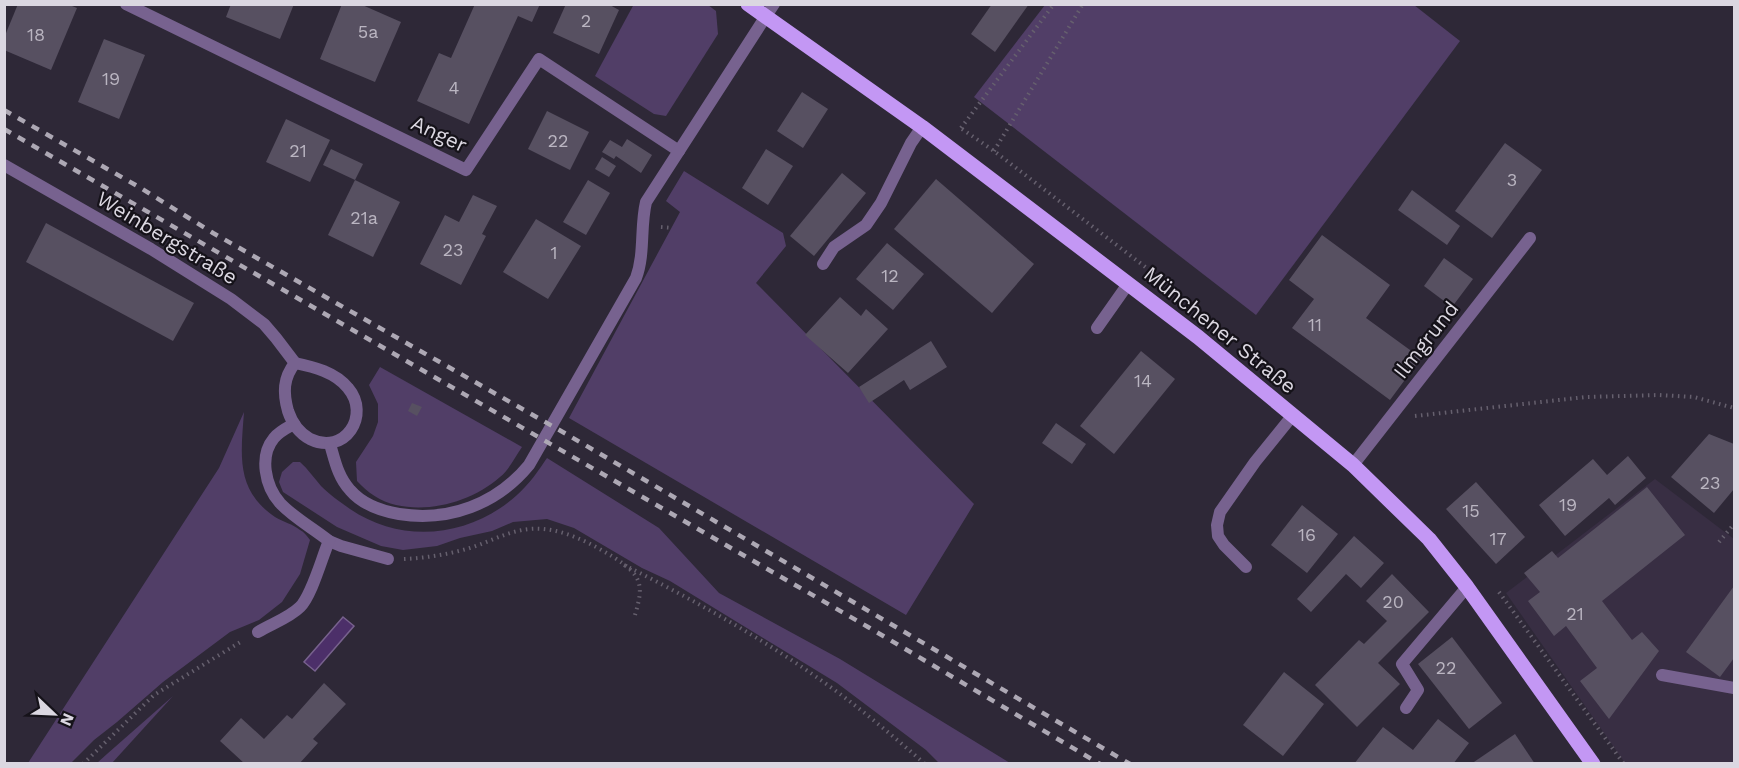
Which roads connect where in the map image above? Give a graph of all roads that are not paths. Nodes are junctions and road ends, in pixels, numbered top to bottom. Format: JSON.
{"nodes":[{"id":1,"x":126,"y":4,"type":"edge"},
{"id":2,"x":748,"y":4,"type":"edge"},
{"id":3,"x":770,"y":10,"type":"edge"},
{"id":4,"x":922,"y":127,"type":"junction"},
{"id":5,"x":679,"y":151,"type":"junction"},
{"id":6,"x":4,"y":165,"type":"edge"},
{"id":7,"x":1530,"y":238,"type":"dead end"},
{"id":8,"x":823,"y":264,"type":"dead end"},
{"id":9,"x":1128,"y":284,"type":"junction"},
{"id":10,"x":1097,"y":328,"type":"dead end"},
{"id":11,"x":295,"y":363,"type":"junction"},
{"id":12,"x":1293,"y":415,"type":"junction"},
{"id":13,"x":294,"y":424,"type":"junction"},
{"id":14,"x":330,"y":444,"type":"junction"},
{"id":15,"x":1353,"y":465,"type":"junction"},
{"id":16,"x":329,"y":541,"type":"junction"},
{"id":17,"x":388,"y":559,"type":"road end"},
{"id":18,"x":1246,"y":567,"type":"dead end"},
{"id":19,"x":1467,"y":587,"type":"junction"},
{"id":20,"x":258,"y":632,"type":"road end"},
{"id":21,"x":1662,"y":675,"type":"dead end"},
{"id":22,"x":1734,"y":688,"type":"edge"},
{"id":23,"x":1406,"y":708,"type":"dead end"},
{"id":24,"x":1593,"y":764,"type":"edge"}],
"edges":[{"from":1,"to":5,"type":"street","name":"Anger"},
{"from":2,"to":3,"type":"main road","name":"Münchener Straße"},
{"from":3,"to":4,"type":"main road","name":"Münchener Straße"},
{"from":3,"to":5,"type":"street"},
{"from":4,"to":8,"type":"street"},
{"from":4,"to":9,"type":"main road","name":"Münchener Straße"},
{"from":5,"to":14,"type":"street"},
{"from":6,"to":11,"type":"street","name":"Weinbergstraße"},
{"from":7,"to":15,"type":"street","name":"Ilmgrund"},
{"from":9,"to":10,"type":"street"},
{"from":9,"to":12,"type":"main road","name":"Münchener Straße"},
{"from":11,"to":13,"type":"street"},
{"from":11,"to":14,"type":"street"},
{"from":12,"to":15,"type":"main road","name":"Münchener Straße"},
{"from":12,"to":18,"type":"street"},
{"from":13,"to":14,"type":"street"},
{"from":13,"to":16,"type":"street"},
{"from":15,"to":19,"type":"main road","name":"Münchener Straße"},
{"from":16,"to":17,"type":"street"},
{"from":16,"to":20,"type":"street"},
{"from":19,"to":23,"type":"street"},
{"from":19,"to":24,"type":"main road","name":"Münchener Straße"},
{"from":21,"to":22,"type":"street"}]}
